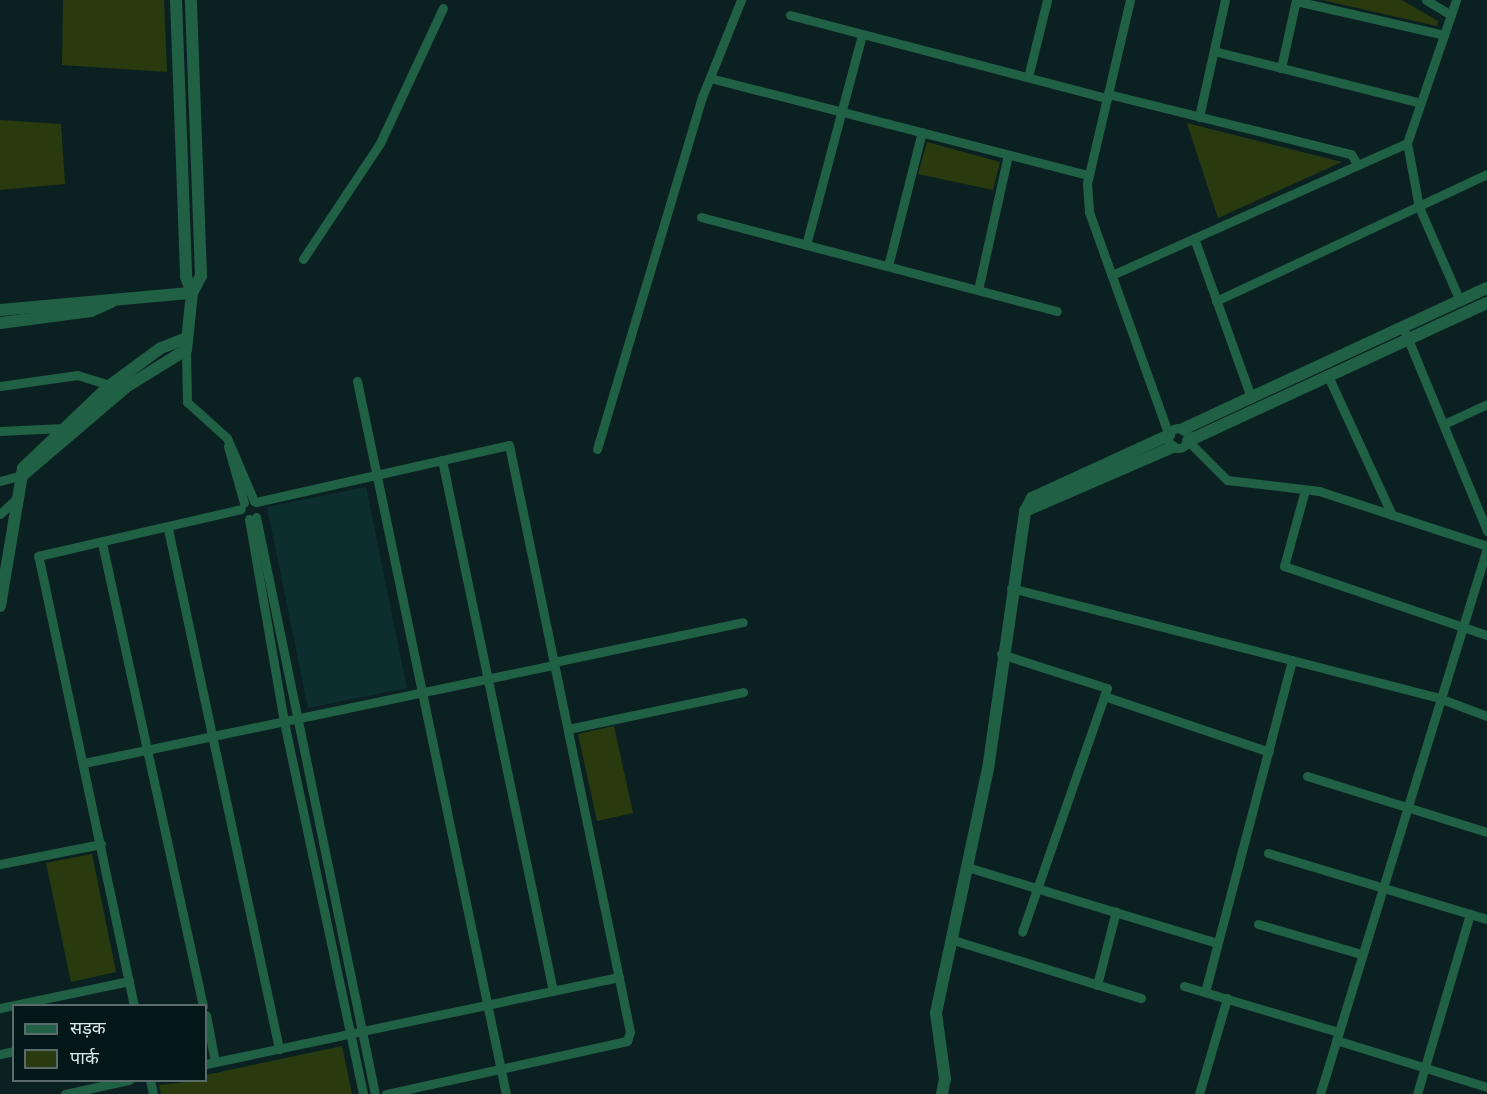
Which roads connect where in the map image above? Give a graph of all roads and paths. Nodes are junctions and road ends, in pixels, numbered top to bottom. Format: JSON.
{"nodes":[{"id":1,"x":176,"y":0,"type":"edge"},
{"id":2,"x":191,"y":0,"type":"edge"},
{"id":3,"x":741,"y":0,"type":"edge"},
{"id":4,"x":1047,"y":0,"type":"edge"},
{"id":5,"x":1130,"y":0,"type":"edge"},
{"id":6,"x":1225,"y":0,"type":"edge"},
{"id":7,"x":1426,"y":0,"type":"edge"},
{"id":8,"x":1456,"y":0,"type":"edge"},
{"id":9,"x":1296,"y":1,"type":"edge"},
{"id":10,"x":443,"y":8,"type":"dead end"},
{"id":11,"x":790,"y":15,"type":"dead end"},
{"id":12,"x":1451,"y":15,"type":"junction"},
{"id":13,"x":862,"y":34,"type":"junction"},
{"id":14,"x":1444,"y":35,"type":"junction"},
{"id":15,"x":1214,"y":51,"type":"junction"},
{"id":16,"x":1281,"y":68,"type":"junction"},
{"id":17,"x":1028,"y":77,"type":"junction"},
{"id":18,"x":710,"y":78,"type":"junction"},
{"id":19,"x":1107,"y":96,"type":"junction"},
{"id":20,"x":1421,"y":103,"type":"junction"},
{"id":21,"x":841,"y":112,"type":"junction"},
{"id":22,"x":1199,"y":117,"type":"junction"},
{"id":23,"x":922,"y":132,"type":"junction"},
{"id":24,"x":1407,"y":143,"type":"junction"},
{"id":25,"x":1008,"y":155,"type":"junction"},
{"id":26,"x":1358,"y":165,"type":"junction"},
{"id":27,"x":1487,"y":174,"type":"edge"},
{"id":28,"x":1089,"y":175,"type":"junction"},
{"id":29,"x":1419,"y":207,"type":"junction"},
{"id":30,"x":701,"y":217,"type":"dead end"},
{"id":31,"x":1194,"y":238,"type":"junction"},
{"id":32,"x":806,"y":245,"type":"junction"},
{"id":33,"x":303,"y":259,"type":"dead end"},
{"id":34,"x":888,"y":266,"type":"junction"},
{"id":35,"x":1112,"y":275,"type":"junction"},
{"id":36,"x":1487,"y":288,"type":"edge"},
{"id":37,"x":978,"y":290,"type":"junction"},
{"id":38,"x":192,"y":294,"type":"junction"},
{"id":39,"x":1216,"y":301,"type":"junction"},
{"id":40,"x":1460,"y":301,"type":"junction"},
{"id":41,"x":111,"y":302,"type":"junction"},
{"id":42,"x":1487,"y":303,"type":"edge"},
{"id":43,"x":0,"y":310,"type":"edge"},
{"id":44,"x":1057,"y":311,"type":"dead end"},
{"id":45,"x":0,"y":323,"type":"edge"},
{"id":46,"x":1403,"y":327,"type":"junction"},
{"id":47,"x":1408,"y":339,"type":"junction"},
{"id":48,"x":186,"y":344,"type":"junction"},
{"id":49,"x":1328,"y":376,"type":"junction"},
{"id":50,"x":357,"y":381,"type":"dead end"},
{"id":51,"x":0,"y":386,"type":"edge"},
{"id":52,"x":109,"y":386,"type":"junction"},
{"id":53,"x":126,"y":387,"type":"junction"},
{"id":54,"x":1251,"y":397,"type":"junction"},
{"id":55,"x":1487,"y":404,"type":"edge"},
{"id":56,"x":1444,"y":423,"type":"junction"},
{"id":57,"x":63,"y":428,"type":"junction"},
{"id":58,"x":0,"y":431,"type":"edge"},
{"id":59,"x":1169,"y":435,"type":"junction"},
{"id":60,"x":1186,"y":435,"type":"junction"},
{"id":61,"x":227,"y":438,"type":"junction"},
{"id":62,"x":1173,"y":447,"type":"junction"},
{"id":63,"x":597,"y":449,"type":"dead end"},
{"id":64,"x":442,"y":460,"type":"junction"},
{"id":65,"x":377,"y":473,"type":"junction"},
{"id":66,"x":22,"y":475,"type":"junction"},
{"id":67,"x":0,"y":481,"type":"edge"},
{"id":68,"x":1305,"y":490,"type":"junction"},
{"id":69,"x":20,"y":495,"type":"junction"},
{"id":70,"x":255,"y":502,"type":"junction"},
{"id":71,"x":242,"y":506,"type":"junction"},
{"id":72,"x":1024,"y":511,"type":"junction"},
{"id":73,"x":0,"y":514,"type":"edge"},
{"id":74,"x":1392,"y":515,"type":"junction"},
{"id":75,"x":253,"y":518,"type":"junction"},
{"id":76,"x":168,"y":529,"type":"junction"},
{"id":77,"x":1487,"y":531,"type":"edge"},
{"id":78,"x":102,"y":543,"type":"junction"},
{"id":79,"x":1487,"y":547,"type":"edge"},
{"id":80,"x":1011,"y":588,"type":"junction"},
{"id":81,"x":0,"y":606,"type":"edge"},
{"id":82,"x":743,"y":622,"type":"dead end"},
{"id":83,"x":1462,"y":627,"type":"junction"},
{"id":84,"x":1487,"y":635,"type":"edge"},
{"id":85,"x":1000,"y":654,"type":"junction"},
{"id":86,"x":1292,"y":660,"type":"junction"},
{"id":87,"x":554,"y":664,"type":"junction"},
{"id":88,"x":488,"y":679,"type":"junction"},
{"id":89,"x":743,"y":692,"type":"dead end"},
{"id":90,"x":422,"y":693,"type":"junction"},
{"id":91,"x":1104,"y":696,"type":"junction"},
{"id":92,"x":1439,"y":698,"type":"junction"},
{"id":93,"x":1487,"y":716,"type":"edge"},
{"id":94,"x":295,"y":719,"type":"junction"},
{"id":95,"x":284,"y":722,"type":"junction"},
{"id":96,"x":568,"y":729,"type":"junction"},
{"id":97,"x":213,"y":736,"type":"junction"},
{"id":98,"x":149,"y":750,"type":"junction"},
{"id":99,"x":1269,"y":752,"type":"junction"},
{"id":100,"x":84,"y":763,"type":"junction"},
{"id":101,"x":1307,"y":776,"type":"dead end"},
{"id":102,"x":1404,"y":806,"type":"junction"},
{"id":103,"x":1487,"y":832,"type":"edge"},
{"id":104,"x":100,"y":844,"type":"junction"},
{"id":105,"x":1268,"y":853,"type":"dead end"},
{"id":106,"x":0,"y":864,"type":"edge"},
{"id":107,"x":967,"y":867,"type":"junction"},
{"id":108,"x":1037,"y":886,"type":"junction"},
{"id":109,"x":1380,"y":888,"type":"junction"},
{"id":110,"x":1116,"y":911,"type":"junction"},
{"id":111,"x":1470,"y":914,"type":"junction"},
{"id":112,"x":1487,"y":919,"type":"edge"},
{"id":113,"x":1258,"y":924,"type":"dead end"},
{"id":114,"x":1022,"y":932,"type":"dead end"},
{"id":115,"x":950,"y":939,"type":"junction"},
{"id":116,"x":1217,"y":943,"type":"junction"},
{"id":117,"x":1361,"y":954,"type":"junction"},
{"id":118,"x":619,"y":977,"type":"junction"},
{"id":119,"x":129,"y":981,"type":"junction"},
{"id":120,"x":1097,"y":985,"type":"junction"},
{"id":121,"x":1184,"y":986,"type":"dead end"},
{"id":122,"x":553,"y":991,"type":"junction"},
{"id":123,"x":1205,"y":992,"type":"junction"},
{"id":124,"x":1141,"y":998,"type":"dead end"},
{"id":125,"x":1227,"y":998,"type":"junction"},
{"id":126,"x":19,"y":1004,"type":"edge"},
{"id":127,"x":134,"y":1004,"type":"edge"},
{"id":128,"x":203,"y":1004,"type":"edge"},
{"id":129,"x":487,"y":1005,"type":"junction"},
{"id":130,"x":207,"y":1025,"type":"edge"},
{"id":131,"x":362,"y":1031,"type":"junction"},
{"id":132,"x":350,"y":1034,"type":"junction"},
{"id":133,"x":1337,"y":1036,"type":"junction"},
{"id":134,"x":279,"y":1049,"type":"junction"},
{"id":135,"x":211,"y":1063,"type":"edge"},
{"id":136,"x":1424,"y":1068,"type":"junction"},
{"id":137,"x":501,"y":1069,"type":"junction"},
{"id":138,"x":120,"y":1082,"type":"edge"},
{"id":139,"x":1487,"y":1087,"type":"edge"},
{"id":140,"x":67,"y":1094,"type":"edge"},
{"id":141,"x":363,"y":1094,"type":"edge"},
{"id":142,"x":375,"y":1094,"type":"edge"},
{"id":143,"x":386,"y":1094,"type":"edge"},
{"id":144,"x":506,"y":1094,"type":"edge"},
{"id":145,"x":942,"y":1094,"type":"edge"},
{"id":146,"x":1200,"y":1094,"type":"edge"},
{"id":147,"x":1320,"y":1094,"type":"edge"},
{"id":148,"x":1417,"y":1094,"type":"edge"}],
"edges":[{"from":1,"to":38,"type":"street"},
{"from":2,"to":38,"type":"street"},
{"from":3,"to":18,"type":"street"},
{"from":4,"to":17,"type":"street"},
{"from":5,"to":19,"type":"street"},
{"from":6,"to":15,"type":"street"},
{"from":7,"to":12,"type":"street"},
{"from":8,"to":12,"type":"street"},
{"from":9,"to":14,"type":"street"},
{"from":9,"to":16,"type":"street"},
{"from":10,"to":33,"type":"street"},
{"from":11,"to":13,"type":"street"},
{"from":12,"to":14,"type":"street"},
{"from":13,"to":17,"type":"street"},
{"from":13,"to":21,"type":"street"},
{"from":14,"to":20,"type":"street"},
{"from":15,"to":16,"type":"street"},
{"from":15,"to":22,"type":"street"},
{"from":16,"to":20,"type":"street"},
{"from":17,"to":19,"type":"street"},
{"from":18,"to":21,"type":"street"},
{"from":18,"to":63,"type":"street"},
{"from":19,"to":22,"type":"street"},
{"from":19,"to":28,"type":"street"},
{"from":20,"to":24,"type":"street"},
{"from":21,"to":23,"type":"street"},
{"from":21,"to":32,"type":"street"},
{"from":22,"to":26,"type":"street"},
{"from":23,"to":25,"type":"street"},
{"from":23,"to":34,"type":"street"},
{"from":24,"to":26,"type":"street"},
{"from":24,"to":29,"type":"street"},
{"from":25,"to":28,"type":"street"},
{"from":25,"to":37,"type":"street"},
{"from":26,"to":31,"type":"street"},
{"from":27,"to":29,"type":"street"},
{"from":28,"to":35,"type":"street"},
{"from":29,"to":39,"type":"street"},
{"from":29,"to":40,"type":"street"},
{"from":30,"to":32,"type":"street"},
{"from":31,"to":35,"type":"street"},
{"from":31,"to":39,"type":"street"},
{"from":32,"to":34,"type":"street"},
{"from":34,"to":37,"type":"street"},
{"from":35,"to":59,"type":"street"},
{"from":36,"to":40,"type":"street"},
{"from":37,"to":44,"type":"street"},
{"from":38,"to":41,"type":"street"},
{"from":38,"to":48,"type":"street"},
{"from":39,"to":54,"type":"street"},
{"from":40,"to":46,"type":"street"},
{"from":41,"to":43,"type":"street"},
{"from":41,"to":45,"type":"street"},
{"from":42,"to":47,"type":"street"},
{"from":46,"to":47,"type":"street"},
{"from":46,"to":54,"type":"street"},
{"from":47,"to":49,"type":"street"},
{"from":47,"to":56,"type":"street"},
{"from":48,"to":52,"type":"street"},
{"from":48,"to":53,"type":"street"},
{"from":48,"to":61,"type":"street"},
{"from":49,"to":60,"type":"street"},
{"from":49,"to":74,"type":"street"},
{"from":50,"to":65,"type":"street"},
{"from":51,"to":52,"type":"street"},
{"from":52,"to":53,"type":"street"},
{"from":52,"to":57,"type":"street"},
{"from":53,"to":66,"type":"street"},
{"from":54,"to":60,"type":"street"},
{"from":55,"to":56,"type":"street"},
{"from":56,"to":77,"type":"street"},
{"from":57,"to":58,"type":"street"},
{"from":57,"to":66,"type":"street"},
{"from":59,"to":60,"type":"street"},
{"from":59,"to":62,"type":"street"},
{"from":59,"to":72,"type":"street"},
{"from":60,"to":62,"type":"street"},
{"from":60,"to":68,"type":"street"},
{"from":61,"to":70,"type":"street"},
{"from":61,"to":71,"type":"street"},
{"from":62,"to":72,"type":"street"},
{"from":64,"to":65,"type":"street"},
{"from":64,"to":87,"type":"street"},
{"from":64,"to":88,"type":"street"},
{"from":65,"to":70,"type":"street"},
{"from":65,"to":90,"type":"street"},
{"from":66,"to":67,"type":"street"},
{"from":66,"to":69,"type":"street"},
{"from":68,"to":74,"type":"street"},
{"from":68,"to":83,"type":"street"},
{"from":69,"to":73,"type":"street"},
{"from":69,"to":81,"type":"street"},
{"from":70,"to":71,"type":"street"},
{"from":70,"to":75,"type":"street"},
{"from":71,"to":75,"type":"street"},
{"from":71,"to":76,"type":"street"},
{"from":72,"to":80,"type":"street"},
{"from":74,"to":79,"type":"street"},
{"from":75,"to":94,"type":"street"},
{"from":75,"to":95,"type":"street"},
{"from":76,"to":78,"type":"street"},
{"from":76,"to":97,"type":"street"},
{"from":78,"to":98,"type":"street"},
{"from":78,"to":100,"type":"street"},
{"from":79,"to":83,"type":"street"},
{"from":80,"to":85,"type":"street"},
{"from":80,"to":86,"type":"street"},
{"from":82,"to":87,"type":"street"},
{"from":83,"to":84,"type":"street"},
{"from":83,"to":92,"type":"street"},
{"from":85,"to":91,"type":"street"},
{"from":85,"to":107,"type":"street"},
{"from":86,"to":92,"type":"street"},
{"from":86,"to":99,"type":"street"},
{"from":87,"to":88,"type":"street"},
{"from":87,"to":96,"type":"street"},
{"from":88,"to":90,"type":"street"},
{"from":88,"to":122,"type":"street"},
{"from":89,"to":96,"type":"street"},
{"from":90,"to":94,"type":"street"},
{"from":90,"to":129,"type":"street"},
{"from":91,"to":99,"type":"street"},
{"from":91,"to":108,"type":"street"},
{"from":92,"to":93,"type":"street"},
{"from":92,"to":102,"type":"street"},
{"from":94,"to":95,"type":"street"},
{"from":94,"to":131,"type":"street"},
{"from":95,"to":97,"type":"street"},
{"from":95,"to":132,"type":"street"},
{"from":96,"to":118,"type":"street"},
{"from":97,"to":98,"type":"street"},
{"from":97,"to":134,"type":"street"},
{"from":98,"to":100,"type":"street"},
{"from":98,"to":128,"type":"street"},
{"from":99,"to":116,"type":"street"},
{"from":100,"to":104,"type":"street"},
{"from":101,"to":102,"type":"street"},
{"from":102,"to":103,"type":"street"},
{"from":102,"to":109,"type":"street"},
{"from":104,"to":106,"type":"street"},
{"from":104,"to":119,"type":"street"},
{"from":105,"to":109,"type":"street"},
{"from":107,"to":108,"type":"street"},
{"from":107,"to":115,"type":"street"},
{"from":108,"to":110,"type":"street"},
{"from":108,"to":114,"type":"street"},
{"from":109,"to":111,"type":"street"},
{"from":109,"to":117,"type":"street"},
{"from":110,"to":116,"type":"street"},
{"from":110,"to":120,"type":"street"},
{"from":111,"to":112,"type":"street"},
{"from":111,"to":136,"type":"street"},
{"from":113,"to":117,"type":"street"},
{"from":115,"to":120,"type":"street"},
{"from":115,"to":145,"type":"street"},
{"from":116,"to":123,"type":"street"},
{"from":117,"to":133,"type":"street"},
{"from":118,"to":122,"type":"street"},
{"from":118,"to":137,"type":"street"},
{"from":119,"to":126,"type":"street"},
{"from":119,"to":127,"type":"street"},
{"from":120,"to":124,"type":"street"},
{"from":121,"to":123,"type":"street"},
{"from":122,"to":129,"type":"street"},
{"from":123,"to":125,"type":"street"},
{"from":125,"to":133,"type":"street"},
{"from":125,"to":146,"type":"street"},
{"from":129,"to":131,"type":"street"},
{"from":129,"to":137,"type":"street"},
{"from":130,"to":135,"type":"street"},
{"from":131,"to":132,"type":"street"},
{"from":131,"to":142,"type":"street"},
{"from":132,"to":134,"type":"street"},
{"from":132,"to":141,"type":"street"},
{"from":133,"to":136,"type":"street"},
{"from":133,"to":147,"type":"street"},
{"from":134,"to":135,"type":"street"},
{"from":136,"to":139,"type":"street"},
{"from":136,"to":148,"type":"street"},
{"from":137,"to":143,"type":"street"},
{"from":137,"to":144,"type":"street"},
{"from":138,"to":140,"type":"street"}]}
